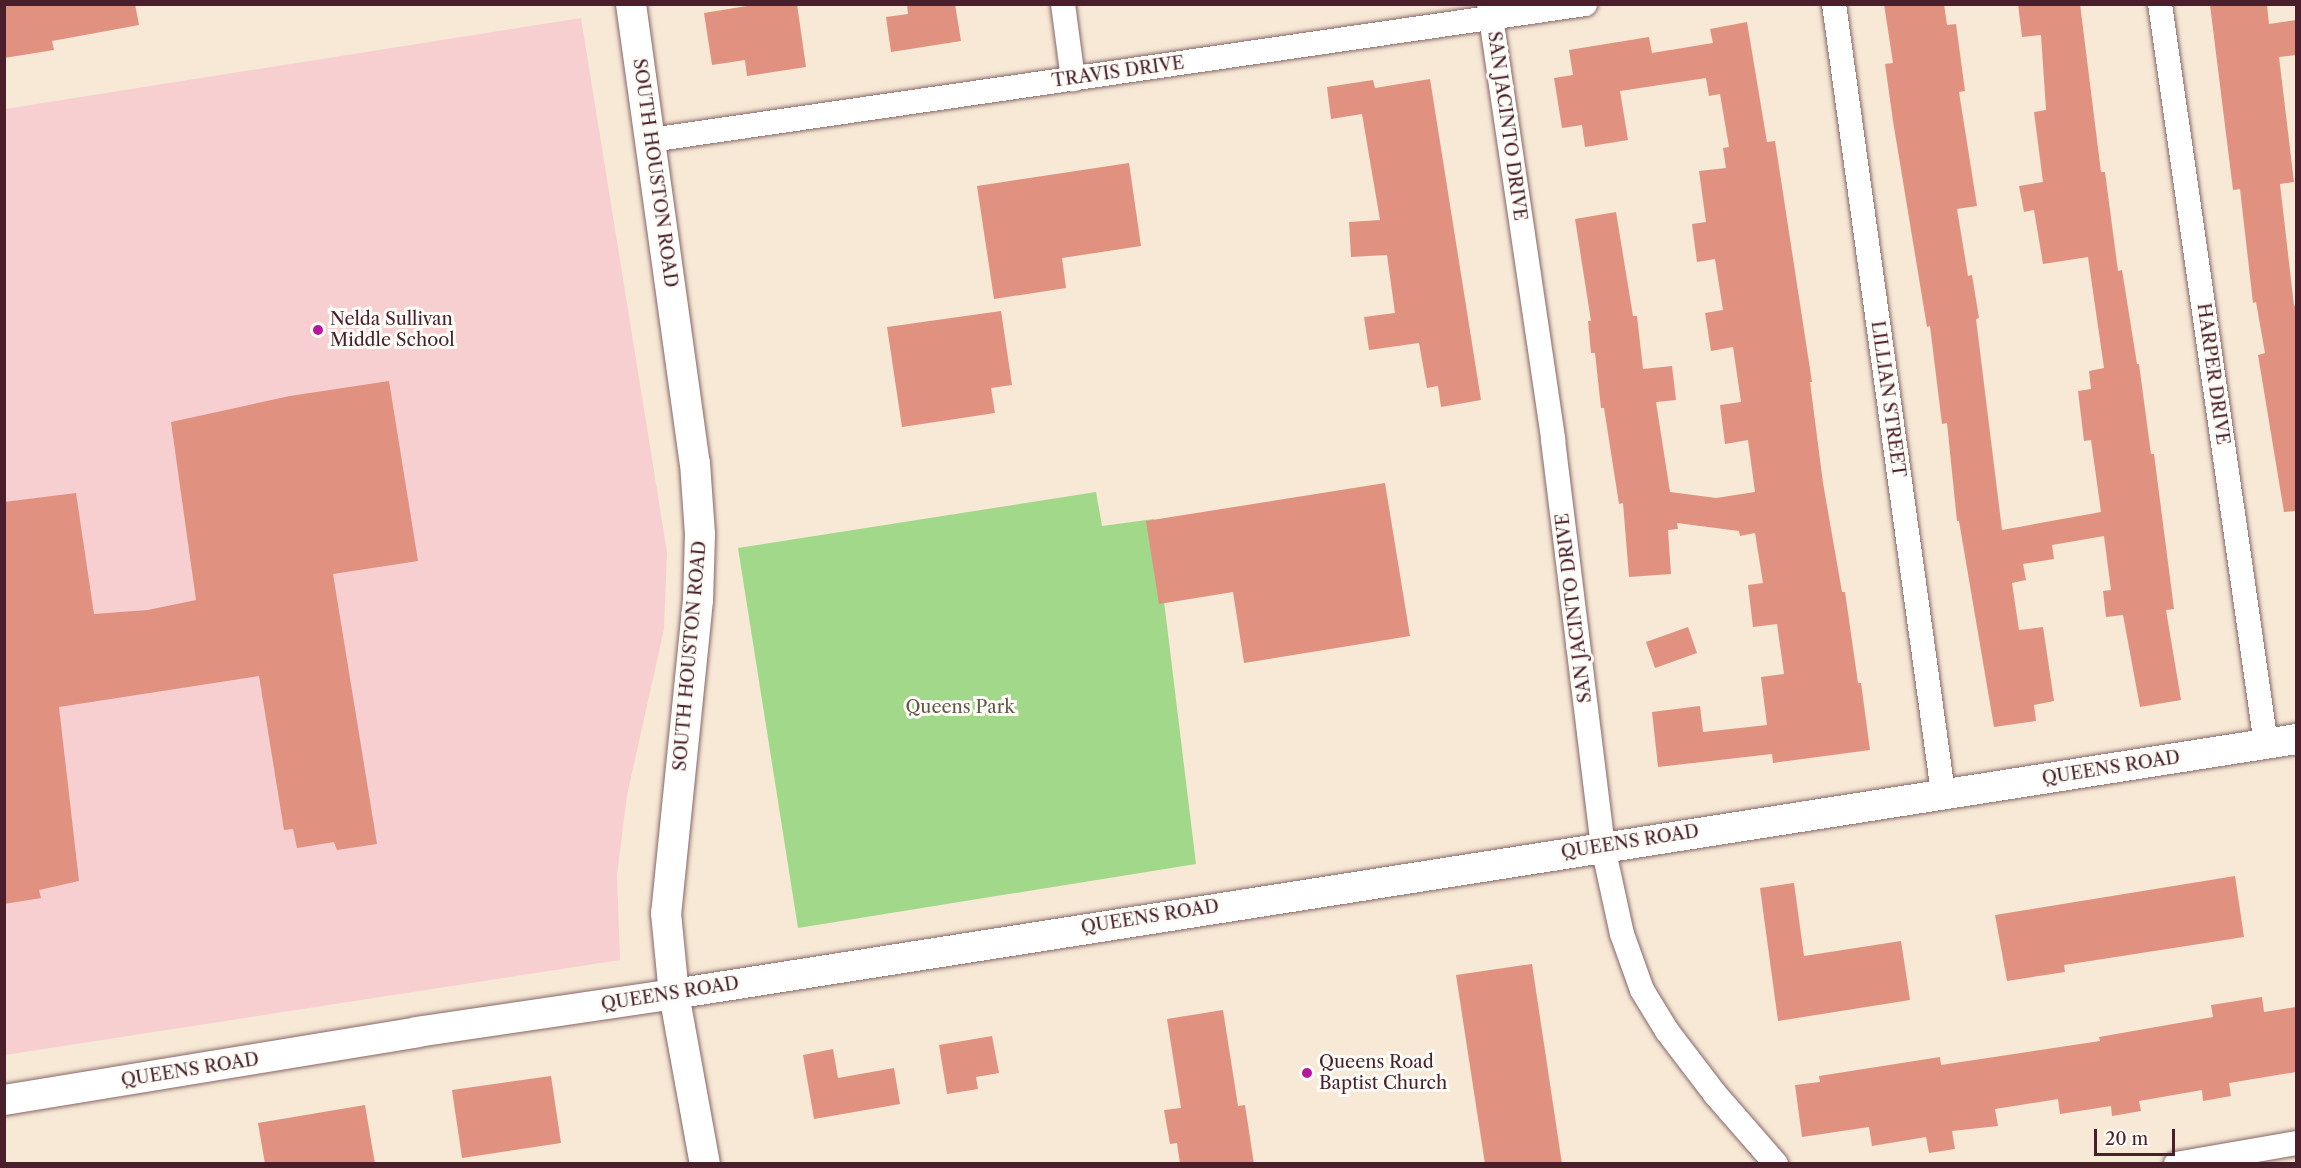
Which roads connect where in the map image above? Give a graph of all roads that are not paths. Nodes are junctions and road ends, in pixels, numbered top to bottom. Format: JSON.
{"nodes":[{"id":1,"x":632,"y":4,"type":"edge"},
{"id":2,"x":1062,"y":4,"type":"edge"},
{"id":3,"x":1585,"y":4,"type":"edge"},
{"id":4,"x":1834,"y":4,"type":"edge"},
{"id":5,"x":2160,"y":4,"type":"edge"},
{"id":6,"x":1490,"y":11,"type":"edge"},
{"id":7,"x":1073,"y":79,"type":"junction"},
{"id":8,"x":651,"y":140,"type":"junction"},
{"id":9,"x":2296,"y":739,"type":"edge"},
{"id":10,"x":2266,"y":744,"type":"junction"},
{"id":11,"x":1943,"y":794,"type":"junction"},
{"id":12,"x":1603,"y":847,"type":"junction"},
{"id":13,"x":674,"y":994,"type":"junction"},
{"id":14,"x":4,"y":1100,"type":"edge"},
{"id":15,"x":2296,"y":1143,"type":"edge"},
{"id":16,"x":705,"y":1164,"type":"edge"},
{"id":17,"x":1776,"y":1164,"type":"edge"},
{"id":18,"x":2176,"y":1164,"type":"edge"}],
"edges":[{"from":1,"to":8,"type":"street","name":"SOUTH HOUSTON ROAD"},
{"from":2,"to":7,"type":"street"},
{"from":3,"to":6,"type":"street","name":"TRAVIS DRIVE"},
{"from":4,"to":11,"type":"street","name":"LILLIAN STREET"},
{"from":5,"to":10,"type":"street","name":"HARPER DRIVE"},
{"from":6,"to":7,"type":"street","name":"TRAVIS DRIVE"},
{"from":6,"to":12,"type":"street","name":"SAN JACINTO DRIVE"},
{"from":7,"to":8,"type":"street","name":"TRAVIS DRIVE"},
{"from":8,"to":13,"type":"street","name":"SOUTH HOUSTON ROAD"},
{"from":9,"to":10,"type":"street","name":"QUEENS ROAD"},
{"from":10,"to":11,"type":"street","name":"QUEENS ROAD"},
{"from":11,"to":12,"type":"street","name":"QUEENS ROAD"},
{"from":12,"to":13,"type":"street","name":"QUEENS ROAD"},
{"from":12,"to":17,"type":"street","name":"SAN JACINTO DRIVE"},
{"from":13,"to":14,"type":"street","name":"QUEENS ROAD"},
{"from":13,"to":16,"type":"street","name":"SOUTH HOUSTON ROAD"},
{"from":15,"to":18,"type":"street"}]}
